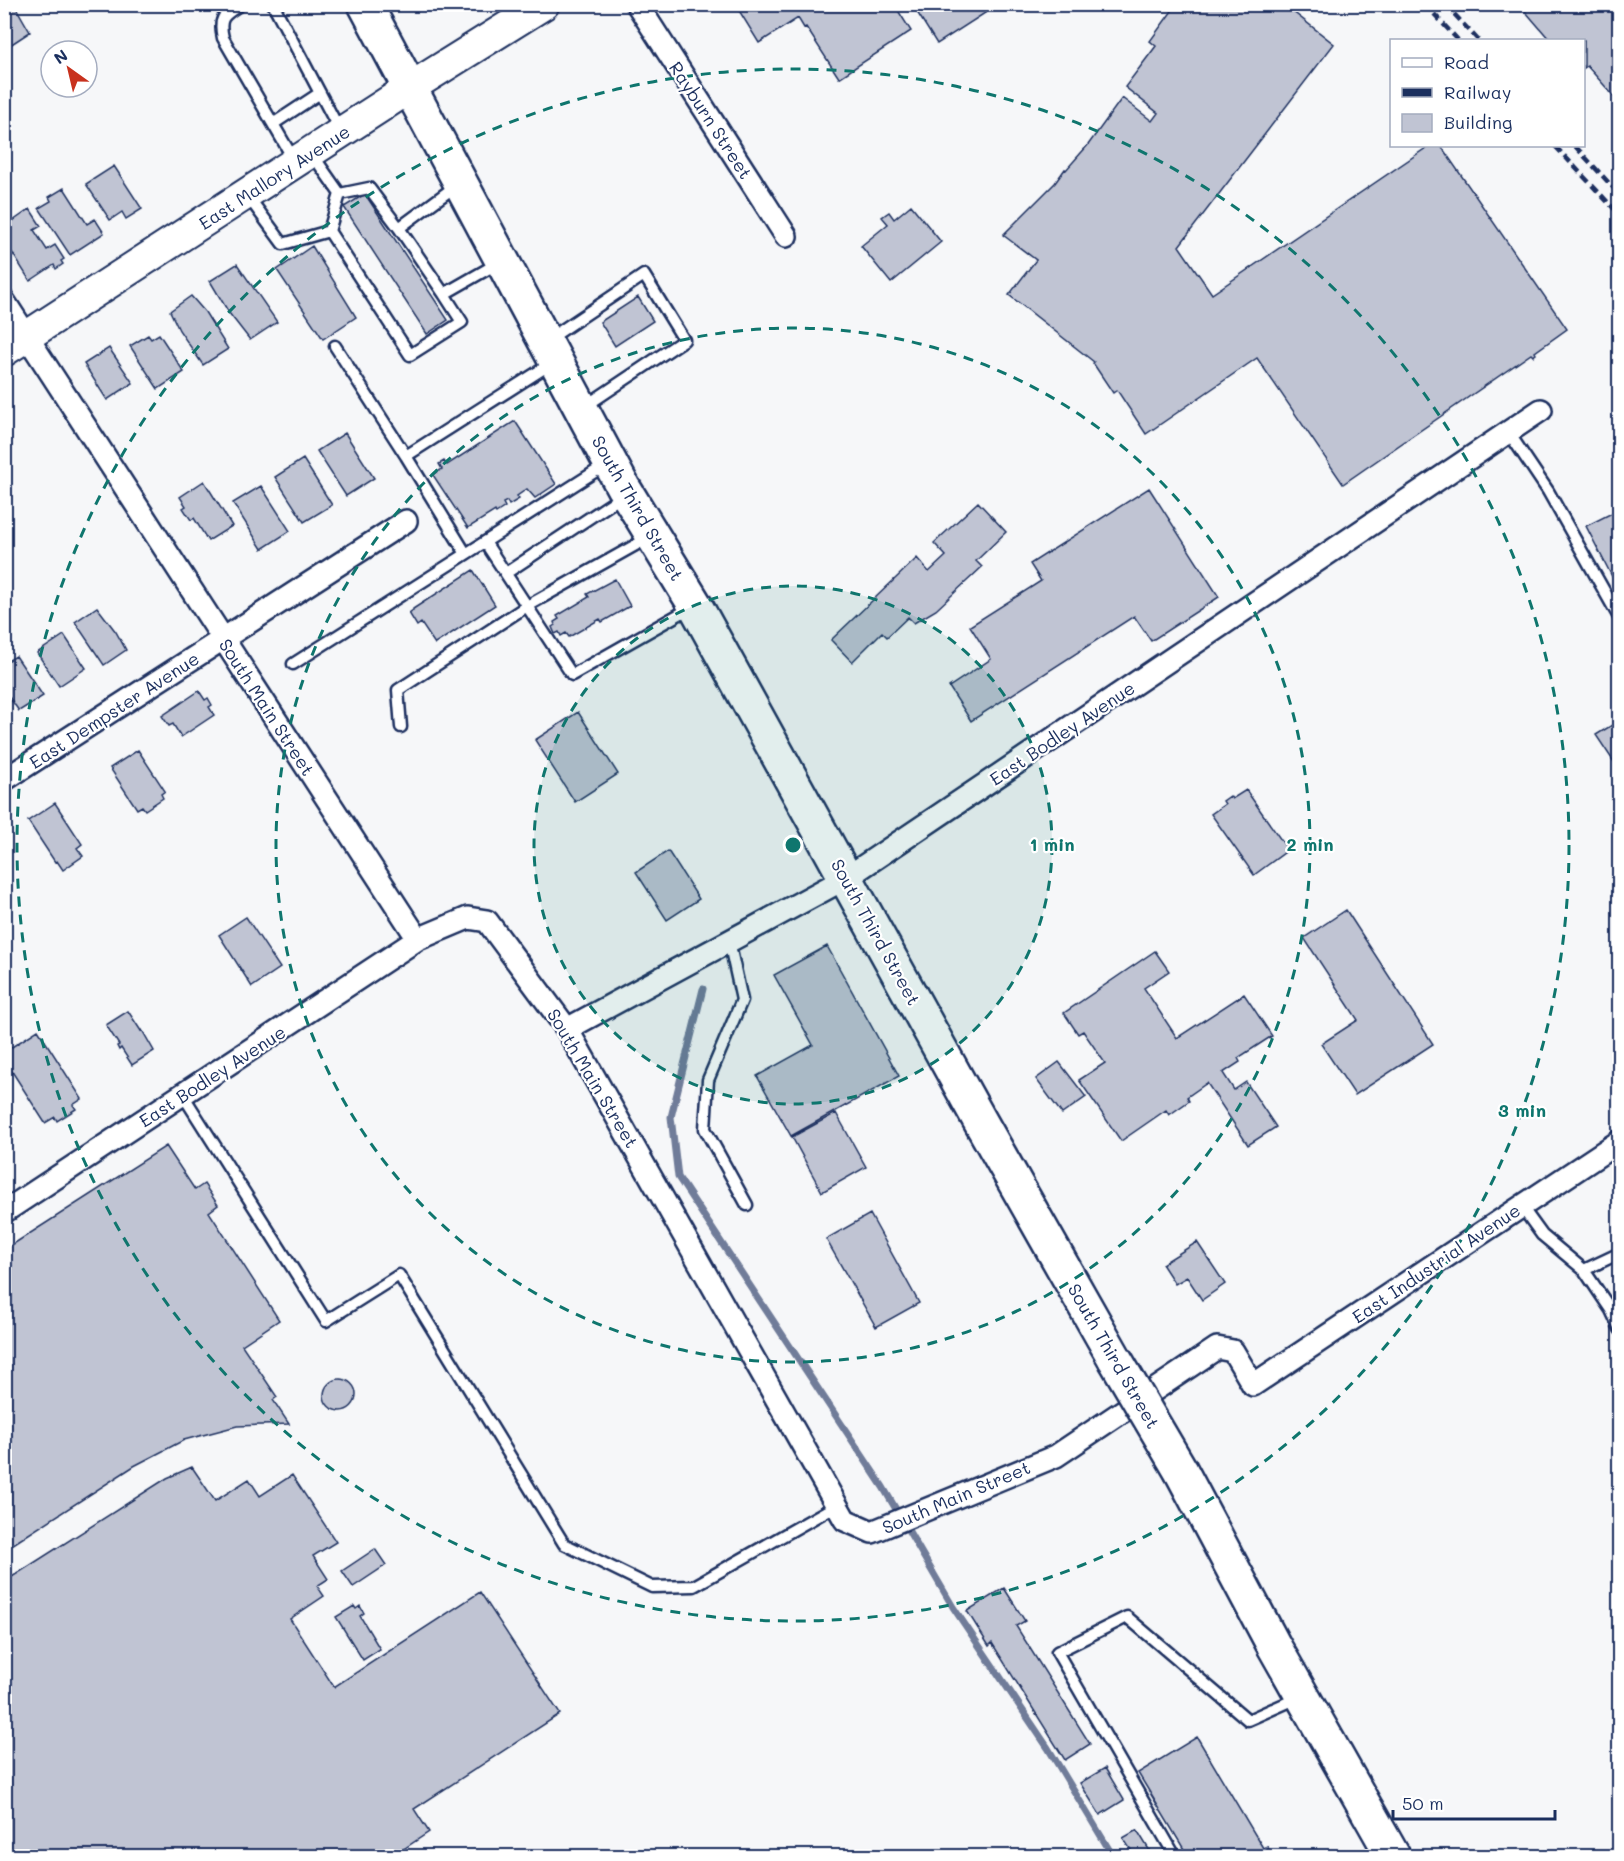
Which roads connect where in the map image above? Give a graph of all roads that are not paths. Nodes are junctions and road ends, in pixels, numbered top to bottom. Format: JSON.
{"nodes":[{"id":1,"x":241,"y":4,"type":"edge"},
{"id":2,"x":273,"y":4,"type":"edge"},
{"id":3,"x":365,"y":4,"type":"edge"},
{"id":4,"x":544,"y":4,"type":"edge"},
{"id":5,"x":637,"y":4,"type":"edge"},
{"id":6,"x":408,"y":89,"type":"junction"},
{"id":7,"x":320,"y":93,"type":"junction"},
{"id":8,"x":273,"y":124,"type":"junction"},
{"id":9,"x":341,"y":133,"type":"junction"},
{"id":10,"x":303,"y":158,"type":"junction"},
{"id":11,"x":459,"y":183,"type":"junction"},
{"id":12,"x":246,"y":194,"type":"junction"},
{"id":13,"x":340,"y":194,"type":"junction"},
{"id":14,"x":399,"y":228,"type":"junction"},
{"id":15,"x":329,"y":231,"type":"junction"},
{"id":16,"x":786,"y":236,"type":"dead end"},
{"id":17,"x":501,"y":261,"type":"junction"},
{"id":18,"x":444,"y":294,"type":"junction"},
{"id":19,"x":4,"y":301,"type":"edge"},
{"id":20,"x":15,"y":344,"type":"edge"},
{"id":21,"x":335,"y":346,"type":"dead end"},
{"id":22,"x":550,"y":352,"type":"junction"},
{"id":23,"x":581,"y":409,"type":"junction"},
{"id":24,"x":1541,"y":410,"type":"dead end"},
{"id":25,"x":1509,"y":433,"type":"junction"},
{"id":26,"x":406,"y":456,"type":"junction"},
{"id":27,"x":610,"y":463,"type":"junction"},
{"id":28,"x":627,"y":493,"type":"junction"},
{"id":29,"x":406,"y":521,"type":"dead end"},
{"id":30,"x":653,"y":536,"type":"junction"},
{"id":31,"x":485,"y":542,"type":"junction"},
{"id":32,"x":466,"y":554,"type":"junction"},
{"id":33,"x":506,"y":573,"type":"junction"},
{"id":34,"x":695,"y":605,"type":"junction"},
{"id":35,"x":527,"y":606,"type":"junction"},
{"id":36,"x":1620,"y":619,"type":"edge"},
{"id":37,"x":223,"y":640,"type":"junction"},
{"id":38,"x":293,"y":664,"type":"dead end"},
{"id":39,"x":401,"y":727,"type":"dead end"},
{"id":40,"x":4,"y":780,"type":"edge"},
{"id":41,"x":846,"y":878,"type":"junction"},
{"id":42,"x":418,"y":939,"type":"junction"},
{"id":43,"x":729,"y":941,"type":"junction"},
{"id":44,"x":567,"y":1029,"type":"junction"},
{"id":45,"x":183,"y":1095,"type":"junction"},
{"id":46,"x":1620,"y":1141,"type":"edge"},
{"id":47,"x":747,"y":1205,"type":"dead end"},
{"id":48,"x":1521,"y":1206,"type":"junction"},
{"id":49,"x":4,"y":1212,"type":"edge"},
{"id":50,"x":1620,"y":1253,"type":"edge"},
{"id":51,"x":1584,"y":1270,"type":"junction"},
{"id":52,"x":1620,"y":1329,"type":"edge"},
{"id":53,"x":1253,"y":1385,"type":"joint"},
{"id":54,"x":837,"y":1505,"type":"junction"},
{"id":55,"x":1302,"y":1696,"type":"junction"},
{"id":56,"x":1175,"y":1857,"type":"edge"},
{"id":57,"x":1393,"y":1857,"type":"edge"}],
"edges":[{"from":1,"to":8,"type":"lane"},
{"from":2,"to":7,"type":"lane"},
{"from":3,"to":6,"type":"main road","name":"South Third Street"},
{"from":4,"to":6,"type":"main road","name":"East Mallory Avenue"},
{"from":5,"to":16,"type":"street","name":"Rayburn Street"},
{"from":6,"to":9,"type":"main road","name":"East Mallory Avenue"},
{"from":6,"to":11,"type":"main road","name":"South Third Street"},
{"from":7,"to":8,"type":"lane"},
{"from":7,"to":9,"type":"lane"},
{"from":8,"to":10,"type":"lane"},
{"from":9,"to":10,"type":"main road","name":"East Mallory Avenue"},
{"from":10,"to":12,"type":"main road","name":"East Mallory Avenue"},
{"from":10,"to":13,"type":"lane"},
{"from":11,"to":14,"type":"lane"},
{"from":11,"to":17,"type":"main road","name":"South Third Street"},
{"from":12,"to":15,"type":"lane"},
{"from":12,"to":20,"type":"main road","name":"East Mallory Avenue"},
{"from":13,"to":14,"type":"lane"},
{"from":13,"to":15,"type":"lane"},
{"from":14,"to":18,"type":"lane"},
{"from":15,"to":18,"type":"lane"},
{"from":17,"to":18,"type":"lane"},
{"from":17,"to":22,"type":"main road","name":"South Third Street"},
{"from":19,"to":20,"type":"street","name":"South Main Street"},
{"from":20,"to":37,"type":"street","name":"South Main Street"},
{"from":21,"to":26,"type":"lane"},
{"from":22,"to":23,"type":"main road","name":"South Third Street"},
{"from":22,"to":23,"type":"lane"},
{"from":22,"to":26,"type":"lane"},
{"from":23,"to":27,"type":"main road","name":"South Third Street"},
{"from":24,"to":25,"type":"street","name":"East Bodley Avenue"},
{"from":25,"to":36,"type":"lane"},
{"from":25,"to":41,"type":"street","name":"East Bodley Avenue"},
{"from":26,"to":32,"type":"lane"},
{"from":27,"to":28,"type":"main road","name":"South Third Street"},
{"from":27,"to":31,"type":"lane"},
{"from":28,"to":30,"type":"main road","name":"South Third Street"},
{"from":28,"to":33,"type":"lane"},
{"from":29,"to":37,"type":"street","name":"East Dempster Avenue"},
{"from":30,"to":34,"type":"main road","name":"South Third Street"},
{"from":30,"to":35,"type":"lane"},
{"from":31,"to":32,"type":"lane"},
{"from":31,"to":33,"type":"lane"},
{"from":32,"to":38,"type":"lane"},
{"from":33,"to":35,"type":"lane"},
{"from":34,"to":35,"type":"lane"},
{"from":34,"to":41,"type":"main road","name":"South Third Street"},
{"from":35,"to":39,"type":"lane"},
{"from":37,"to":40,"type":"street","name":"East Dempster Avenue"},
{"from":37,"to":42,"type":"street","name":"South Main Street"},
{"from":41,"to":43,"type":"street","name":"East Bodley Avenue"},
{"from":41,"to":55,"type":"main road","name":"South Third Street","bridge":true},
{"from":42,"to":44,"type":"street","name":"South Main Street"},
{"from":42,"to":45,"type":"street","name":"East Bodley Avenue"},
{"from":43,"to":44,"type":"street","name":"East Bodley Avenue"},
{"from":43,"to":47,"type":"lane"},
{"from":44,"to":54,"type":"street","name":"South Main Street"},
{"from":45,"to":49,"type":"street","name":"East Bodley Avenue"},
{"from":45,"to":54,"type":"lane"},
{"from":46,"to":48,"type":"street","name":"East Industrial Avenue"},
{"from":48,"to":51,"type":"lane"},
{"from":48,"to":53,"type":"street","name":"East Industrial Avenue"},
{"from":50,"to":51,"type":"lane"},
{"from":51,"to":52,"type":"lane"},
{"from":53,"to":54,"type":"street","name":"South Main Street"},
{"from":55,"to":56,"type":"lane"},
{"from":55,"to":57,"type":"main road","name":"South Third Street"}]}
